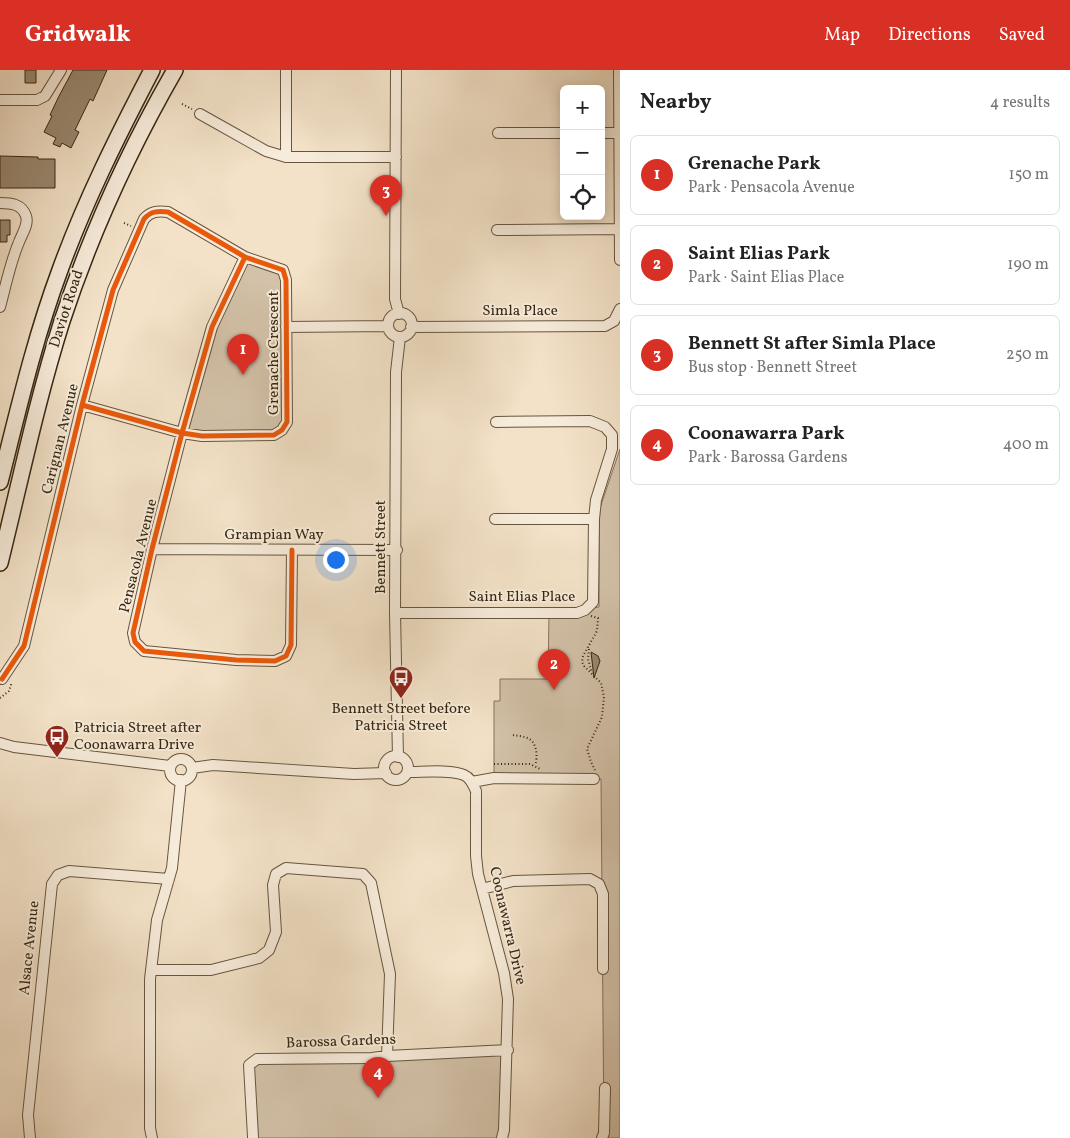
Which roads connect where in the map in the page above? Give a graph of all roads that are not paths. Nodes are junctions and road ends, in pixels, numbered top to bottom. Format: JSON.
{"nodes":[{"id":1,"x":61,"y":70,"type":"edge"},
{"id":2,"x":152,"y":70,"type":"edge"},
{"id":3,"x":175,"y":70,"type":"edge"},
{"id":4,"x":286,"y":70,"type":"edge"},
{"id":5,"x":396,"y":70,"type":"edge"},
{"id":6,"x":619,"y":70,"type":"edge"},
{"id":7,"x":0,"y":100,"type":"edge"},
{"id":8,"x":200,"y":114,"type":"dead end"},
{"id":9,"x":498,"y":133,"type":"dead end"},
{"id":10,"x":560,"y":133,"type":"edge"},
{"id":11,"x":605,"y":133,"type":"edge"},
{"id":12,"x":619,"y":133,"type":"edge"},
{"id":13,"x":286,"y":157,"type":"junction"},
{"id":14,"x":396,"y":157,"type":"junction"},
{"id":15,"x":0,"y":203,"type":"edge"},
{"id":16,"x":157,"y":211,"type":"joint"},
{"id":17,"x":620,"y":229,"type":"edge"},
{"id":18,"x":497,"y":230,"type":"dead end"},
{"id":19,"x":245,"y":256,"type":"junction"},
{"id":20,"x":620,"y":260,"type":"edge"},
{"id":21,"x":0,"y":307,"type":"edge"},
{"id":22,"x":620,"y":309,"type":"edge"},
{"id":23,"x":399,"y":314,"type":"junction"},
{"id":24,"x":388,"y":326,"type":"junction"},
{"id":25,"x":286,"y":327,"type":"junction"},
{"id":26,"x":412,"y":327,"type":"junction"},
{"id":27,"x":400,"y":337,"type":"junction"},
{"id":28,"x":82,"y":405,"type":"junction"},
{"id":29,"x":496,"y":422,"type":"dead end"},
{"id":30,"x":182,"y":433,"type":"junction"},
{"id":31,"x":0,"y":482,"type":"edge"},
{"id":32,"x":495,"y":519,"type":"dead end"},
{"id":33,"x":594,"y":519,"type":"junction"},
{"id":34,"x":152,"y":549,"type":"junction"},
{"id":35,"x":292,"y":550,"type":"junction"},
{"id":36,"x":397,"y":550,"type":"junction"},
{"id":37,"x":0,"y":563,"type":"edge"},
{"id":38,"x":396,"y":613,"type":"junction"},
{"id":39,"x":2,"y":679,"type":"dead end"},
{"id":40,"x":0,"y":743,"type":"edge"},
{"id":41,"x":14,"y":747,"type":"junction"},
{"id":42,"x":0,"y":750,"type":"edge"},
{"id":43,"x":398,"y":757,"type":"junction"},
{"id":44,"x":170,"y":766,"type":"junction"},
{"id":45,"x":192,"y":768,"type":"junction"},
{"id":46,"x":408,"y":772,"type":"junction"},
{"id":47,"x":386,"y":773,"type":"junction"},
{"id":48,"x":595,"y":776,"type":"road end"},
{"id":49,"x":181,"y":780,"type":"junction"},
{"id":50,"x":472,"y":782,"type":"junction"},
{"id":51,"x":169,"y":880,"type":"junction"},
{"id":52,"x":482,"y":889,"type":"junction"},
{"id":53,"x":603,"y":969,"type":"dead end"},
{"id":54,"x":151,"y":970,"type":"junction"},
{"id":55,"x":508,"y":1050,"type":"junction"},
{"id":56,"x":387,"y":1056,"type":"junction"},
{"id":57,"x":605,"y":1088,"type":"dead end"},
{"id":58,"x":253,"y":1137,"type":"edge"},
{"id":59,"x":30,"y":1138,"type":"edge"},
{"id":60,"x":152,"y":1138,"type":"edge"},
{"id":61,"x":502,"y":1138,"type":"edge"},
{"id":62,"x":602,"y":1138,"type":"edge"}],
"edges":[{"from":1,"to":7,"type":"street"},
{"from":2,"to":31,"type":"street","name":"Daviot Road"},
{"from":3,"to":37,"type":"street","name":"Daviot Road"},
{"from":4,"to":13,"type":"street"},
{"from":5,"to":14,"type":"street"},
{"from":6,"to":12,"type":"street"},
{"from":8,"to":13,"type":"street"},
{"from":9,"to":10,"type":"street"},
{"from":11,"to":12,"type":"street"},
{"from":12,"to":17,"type":"street"},
{"from":13,"to":14,"type":"street"},
{"from":14,"to":23,"type":"street"},
{"from":15,"to":21,"type":"street"},
{"from":16,"to":19,"type":"street","name":"Grenache Crescent"},
{"from":16,"to":28,"type":"street","name":"Carignan Avenue"},
{"from":17,"to":18,"type":"street"},
{"from":17,"to":20,"type":"street"},
{"from":19,"to":25,"type":"street","name":"Grenache Crescent"},
{"from":19,"to":30,"type":"street","name":"Pensacola Avenue"},
{"from":22,"to":26,"type":"street","name":"Simla Place"},
{"from":23,"to":24,"type":"street"},
{"from":23,"to":26,"type":"street"},
{"from":24,"to":25,"type":"street"},
{"from":24,"to":27,"type":"street"},
{"from":25,"to":30,"type":"street","name":"Grenache Crescent"},
{"from":26,"to":27,"type":"street"},
{"from":27,"to":36,"type":"street","name":"Bennett Street"},
{"from":28,"to":30,"type":"street","name":"Grenache Crescent"},
{"from":28,"to":39,"type":"street","name":"Carignan Avenue"},
{"from":29,"to":33,"type":"street","name":"Saint Elias Place"},
{"from":30,"to":34,"type":"street","name":"Pensacola Avenue"},
{"from":32,"to":33,"type":"street"},
{"from":33,"to":38,"type":"street","name":"Saint Elias Place"},
{"from":34,"to":35,"type":"street","name":"Grampian Way"},
{"from":34,"to":35,"type":"street","name":"Pensacola Avenue"},
{"from":35,"to":36,"type":"street","name":"Grampian Way"},
{"from":36,"to":38,"type":"street","name":"Bennett Street"},
{"from":38,"to":43,"type":"street","name":"Bennett Street"},
{"from":40,"to":41,"type":"street"},
{"from":41,"to":42,"type":"street"},
{"from":41,"to":44,"type":"street"},
{"from":43,"to":46,"type":"street"},
{"from":43,"to":47,"type":"street"},
{"from":44,"to":45,"type":"street"},
{"from":44,"to":49,"type":"street"},
{"from":45,"to":47,"type":"street"},
{"from":45,"to":49,"type":"street"},
{"from":46,"to":47,"type":"street"},
{"from":46,"to":50,"type":"street"},
{"from":48,"to":50,"type":"street"},
{"from":49,"to":51,"type":"street"},
{"from":50,"to":52,"type":"street","name":"Coonawarra Drive"},
{"from":51,"to":54,"type":"street"},
{"from":51,"to":59,"type":"street","name":"Alsace Avenue"},
{"from":52,"to":53,"type":"street"},
{"from":52,"to":55,"type":"street","name":"Coonawarra Drive"},
{"from":54,"to":56,"type":"street"},
{"from":54,"to":60,"type":"street"},
{"from":55,"to":56,"type":"street","name":"Barossa Gardens"},
{"from":55,"to":61,"type":"street","name":"Coonawarra Drive"},
{"from":56,"to":58,"type":"street","name":"Barossa Gardens"},
{"from":57,"to":62,"type":"street"}]}
